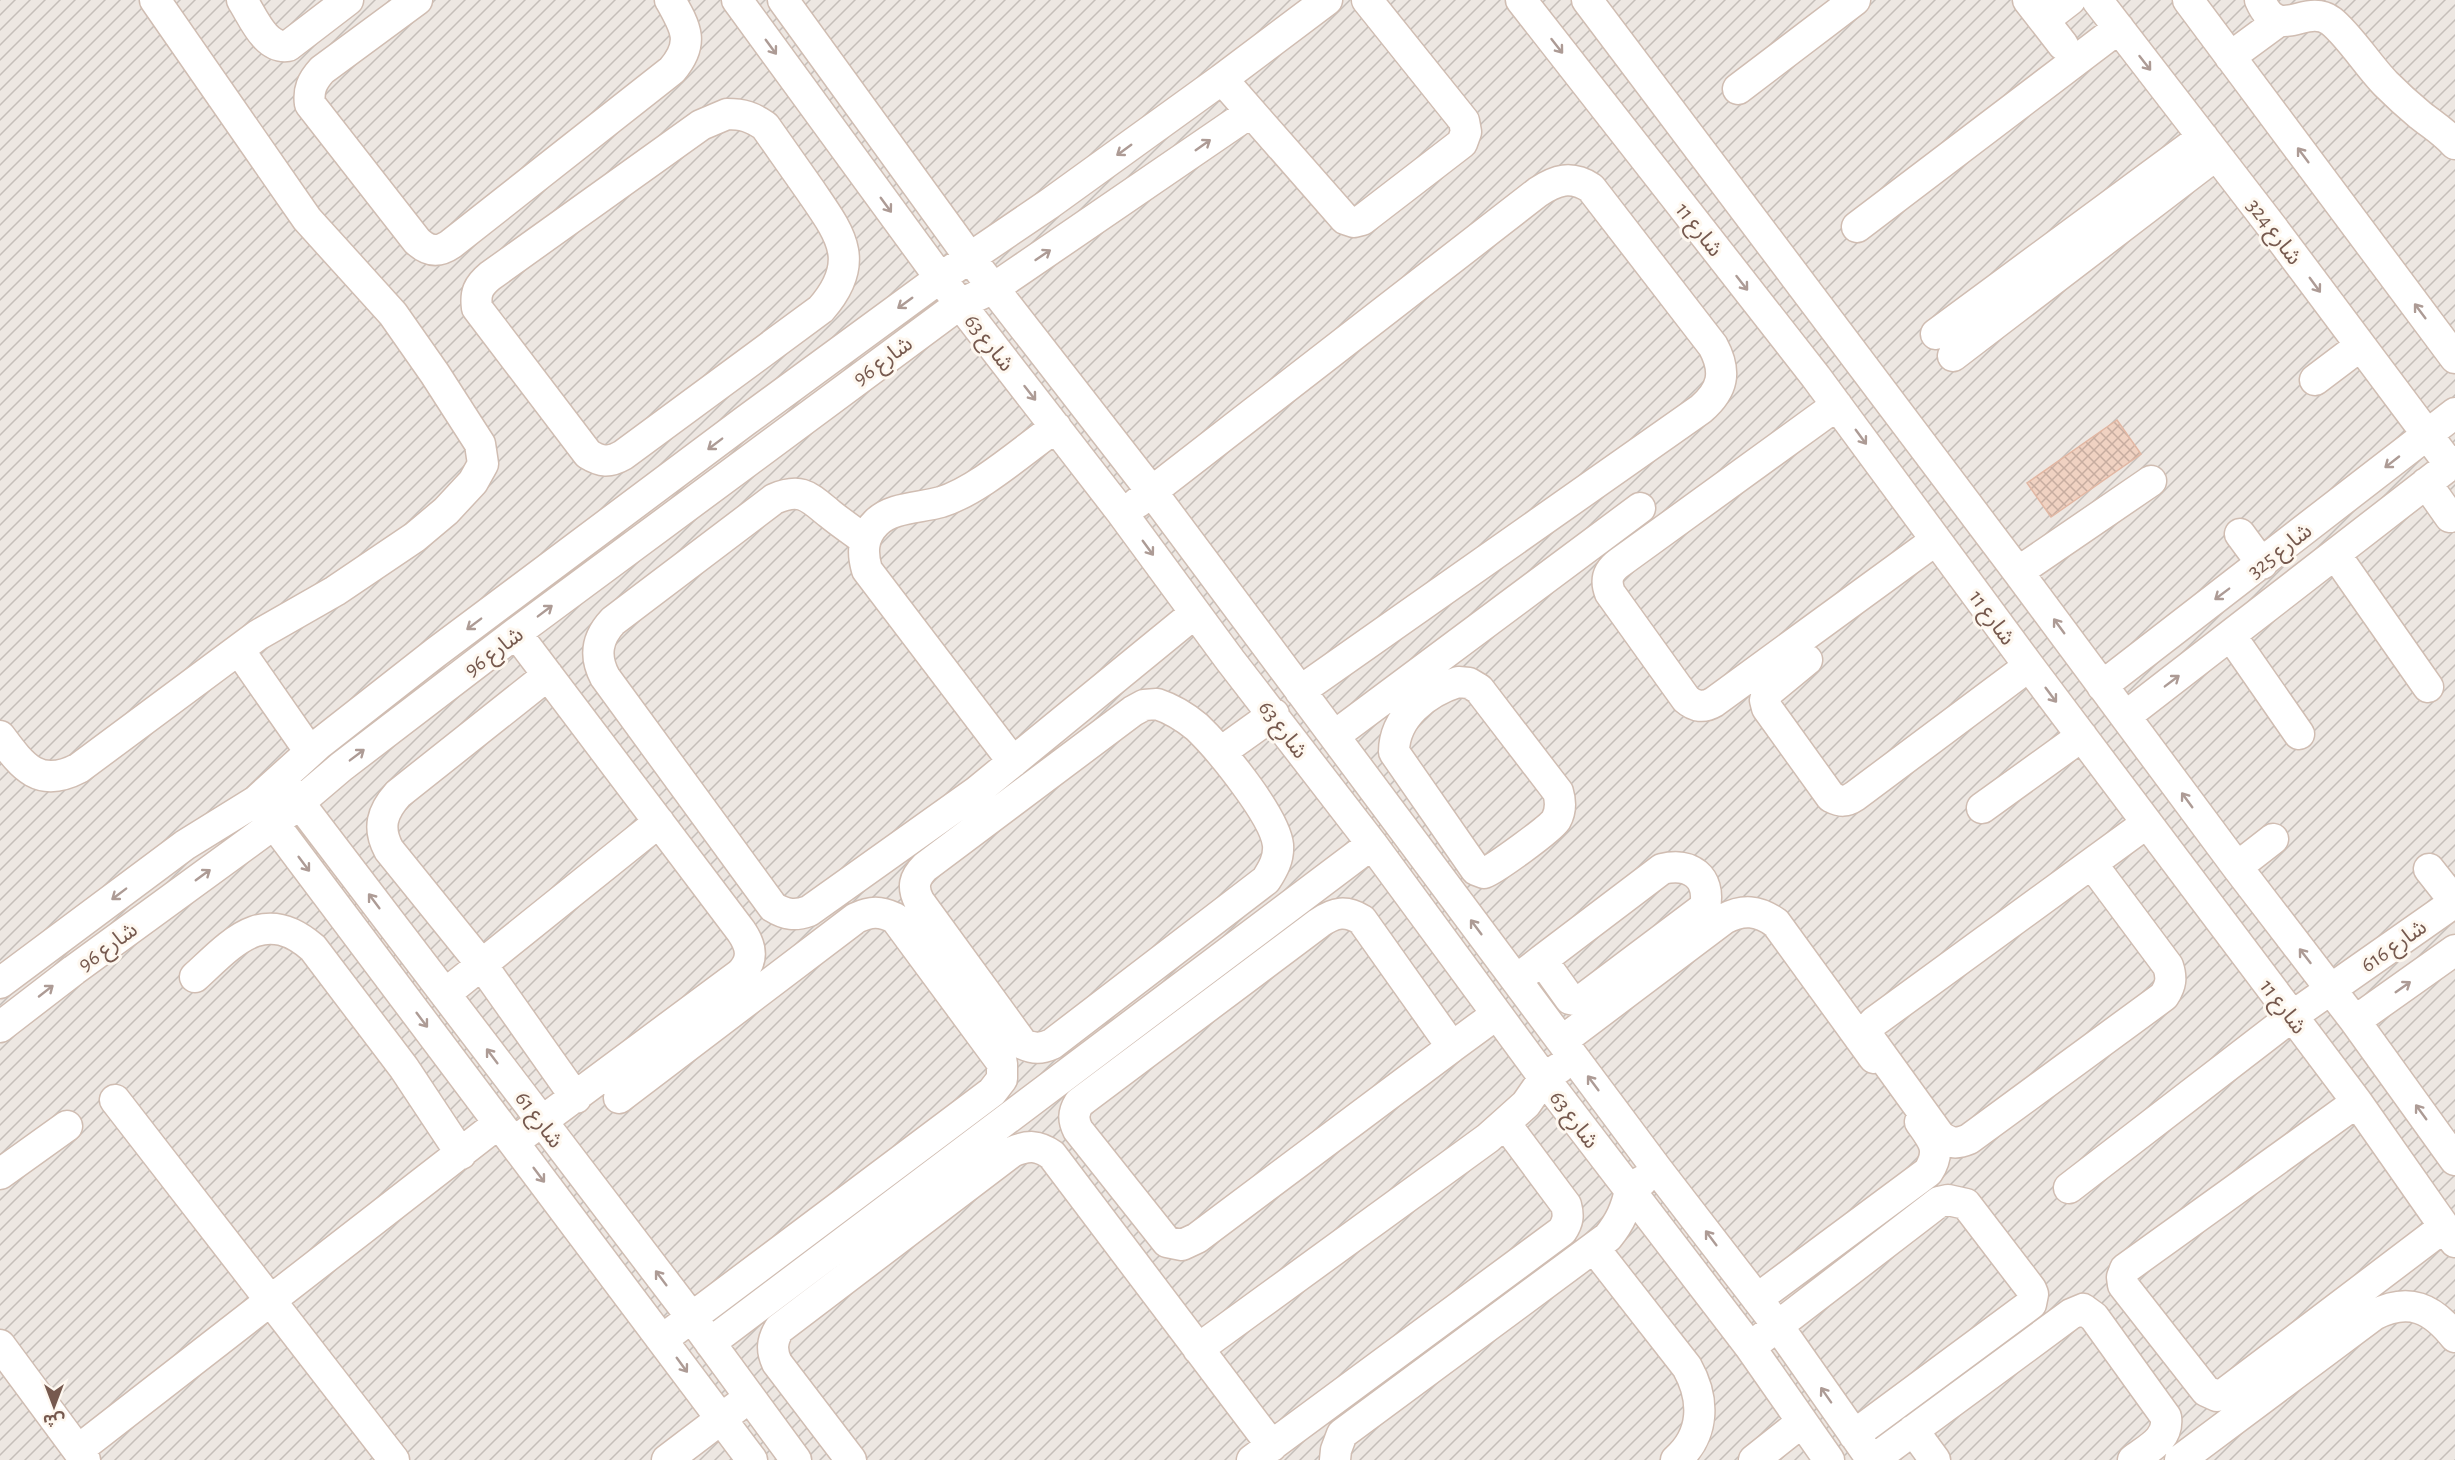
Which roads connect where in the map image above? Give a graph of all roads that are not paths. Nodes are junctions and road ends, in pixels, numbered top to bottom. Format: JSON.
{"nodes":[{"id":1,"x":155,"y":0,"type":"edge"},
{"id":2,"x":242,"y":0,"type":"edge"},
{"id":3,"x":348,"y":0,"type":"edge"},
{"id":4,"x":417,"y":0,"type":"edge"},
{"id":5,"x":669,"y":0,"type":"edge"},
{"id":6,"x":737,"y":0,"type":"edge"},
{"id":7,"x":783,"y":0,"type":"edge"},
{"id":8,"x":1327,"y":0,"type":"edge"},
{"id":9,"x":1367,"y":0,"type":"edge"},
{"id":10,"x":1521,"y":0,"type":"edge"},
{"id":11,"x":1587,"y":0,"type":"edge"},
{"id":12,"x":1855,"y":0,"type":"edge"},
{"id":13,"x":2070,"y":0,"type":"edge"},
{"id":14,"x":2097,"y":0,"type":"edge"},
{"id":15,"x":2188,"y":0,"type":"edge"},
{"id":16,"x":2267,"y":9,"type":"edge"},
{"id":17,"x":2036,"y":10,"type":"edge"},
{"id":18,"x":2119,"y":28,"type":"junction"},
{"id":19,"x":2063,"y":45,"type":"dead end"},
{"id":20,"x":2224,"y":49,"type":"junction"},
{"id":21,"x":1222,"y":79,"type":"junction"},
{"id":22,"x":1738,"y":89,"type":"dead end"},
{"id":23,"x":1251,"y":112,"type":"junction"},
{"id":24,"x":2455,"y":144,"type":"edge"},
{"id":25,"x":2210,"y":146,"type":"junction"},
{"id":26,"x":1049,"y":204,"type":"junction"},
{"id":27,"x":1857,"y":227,"type":"dead end"},
{"id":28,"x":1073,"y":235,"type":"junction"},
{"id":29,"x":970,"y":258,"type":"junction"},
{"id":30,"x":940,"y":278,"type":"junction"},
{"id":31,"x":994,"y":288,"type":"junction"},
{"id":32,"x":960,"y":303,"type":"junction"},
{"id":33,"x":1945,"y":345,"type":"dead end"},
{"id":34,"x":2360,"y":346,"type":"junction"},
{"id":35,"x":2455,"y":358,"type":"edge"},
{"id":36,"x":2315,"y":380,"type":"dead end"},
{"id":37,"x":717,"y":384,"type":"junction"},
{"id":38,"x":1837,"y":405,"type":"junction"},
{"id":39,"x":2455,"y":413,"type":"edge"},
{"id":40,"x":745,"y":421,"type":"junction"},
{"id":41,"x":1056,"y":427,"type":"junction"},
{"id":42,"x":2427,"y":435,"type":"junction"},
{"id":43,"x":2452,"y":463,"type":"edge"},
{"id":44,"x":2151,"y":481,"type":"dead end"},
{"id":45,"x":2426,"y":483,"type":"junction"},
{"id":46,"x":1152,"y":492,"type":"junction"},
{"id":47,"x":1640,"y":508,"type":"dead end"},
{"id":48,"x":1122,"y":513,"type":"junction"},
{"id":49,"x":2450,"y":517,"type":"dead end"},
{"id":50,"x":2240,"y":534,"type":"dead end"},
{"id":51,"x":865,"y":540,"type":"junction"},
{"id":52,"x":1942,"y":548,"type":"junction"},
{"id":53,"x":2341,"y":549,"type":"junction"},
{"id":54,"x":2262,"y":564,"type":"junction"},
{"id":55,"x":2018,"y":572,"type":"junction"},
{"id":56,"x":2376,"y":585,"type":"dead end"},
{"id":57,"x":1195,"y":613,"type":"junction"},
{"id":58,"x":516,"y":633,"type":"junction"},
{"id":59,"x":2231,"y":636,"type":"junction"},
{"id":60,"x":1260,"y":638,"type":"junction"},
{"id":61,"x":239,"y":650,"type":"junction"},
{"id":62,"x":1230,"y":660,"type":"junction"},
{"id":63,"x":2028,"y":666,"type":"junction"},
{"id":64,"x":548,"y":675,"type":"junction"},
{"id":65,"x":2102,"y":686,"type":"junction"},
{"id":66,"x":2428,"y":687,"type":"dead end"},
{"id":67,"x":1300,"y":691,"type":"junction"},
{"id":68,"x":1274,"y":714,"type":"junction"},
{"id":69,"x":2126,"y":716,"type":"junction"},
{"id":70,"x":2299,"y":734,"type":"dead end"},
{"id":71,"x":0,"y":736,"type":"edge"},
{"id":72,"x":1334,"y":736,"type":"junction"},
{"id":73,"x":2082,"y":736,"type":"junction"},
{"id":74,"x":310,"y":752,"type":"junction"},
{"id":75,"x":1221,"y":752,"type":"junction"},
{"id":76,"x":1394,"y":752,"type":"junction"},
{"id":77,"x":1013,"y":762,"type":"junction"},
{"id":78,"x":1362,"y":774,"type":"junction"},
{"id":79,"x":290,"y":791,"type":"junction"},
{"id":80,"x":256,"y":801,"type":"junction"},
{"id":81,"x":1982,"y":808,"type":"dead end"},
{"id":82,"x":659,"y":822,"type":"junction"},
{"id":83,"x":2147,"y":823,"type":"junction"},
{"id":84,"x":274,"y":824,"type":"junction"},
{"id":85,"x":2273,"y":839,"type":"dead end"},
{"id":86,"x":1372,"y":844,"type":"junction"},
{"id":87,"x":2092,"y":864,"type":"junction"},
{"id":88,"x":1474,"y":867,"type":"junction"},
{"id":89,"x":2237,"y":867,"type":"junction"},
{"id":90,"x":2429,"y":868,"type":"dead end"},
{"id":91,"x":1451,"y":893,"type":"junction"},
{"id":92,"x":2455,"y":902,"type":"edge"},
{"id":93,"x":1425,"y":918,"type":"junction"},
{"id":94,"x":2455,"y":950,"type":"edge"},
{"id":95,"x":1542,"y":960,"type":"junction"},
{"id":96,"x":482,"y":965,"type":"junction"},
{"id":97,"x":195,"y":977,"type":"dead end"},
{"id":98,"x":1516,"y":980,"type":"junction"},
{"id":99,"x":0,"y":983,"type":"edge"},
{"id":100,"x":2330,"y":989,"type":"junction"},
{"id":101,"x":445,"y":994,"type":"junction"},
{"id":102,"x":507,"y":1000,"type":"junction"},
{"id":103,"x":1497,"y":1014,"type":"junction"},
{"id":104,"x":2291,"y":1017,"type":"junction"},
{"id":105,"x":2355,"y":1021,"type":"junction"},
{"id":106,"x":0,"y":1027,"type":"edge"},
{"id":107,"x":470,"y":1027,"type":"junction"},
{"id":108,"x":1452,"y":1047,"type":"junction"},
{"id":109,"x":1567,"y":1049,"type":"junction"},
{"id":110,"x":1544,"y":1078,"type":"junction"},
{"id":111,"x":516,"y":1087,"type":"junction"},
{"id":112,"x":576,"y":1098,"type":"junction"},
{"id":113,"x":619,"y":1098,"type":"dead end"},
{"id":114,"x":115,"y":1100,"type":"dead end"},
{"id":115,"x":2357,"y":1102,"type":"junction"},
{"id":116,"x":542,"y":1122,"type":"junction"},
{"id":117,"x":1505,"y":1123,"type":"junction"},
{"id":118,"x":500,"y":1124,"type":"junction"},
{"id":119,"x":67,"y":1126,"type":"dead end"},
{"id":120,"x":461,"y":1154,"type":"junction"},
{"id":121,"x":2455,"y":1160,"type":"edge"},
{"id":122,"x":1657,"y":1169,"type":"junction"},
{"id":123,"x":0,"y":1174,"type":"edge"},
{"id":124,"x":2069,"y":1188,"type":"dead end"},
{"id":125,"x":1630,"y":1190,"type":"junction"},
{"id":126,"x":2450,"y":1234,"type":"edge"},
{"id":127,"x":1594,"y":1248,"type":"junction"},
{"id":128,"x":1757,"y":1299,"type":"junction"},
{"id":129,"x":271,"y":1301,"type":"junction"},
{"id":130,"x":692,"y":1318,"type":"junction"},
{"id":131,"x":1778,"y":1326,"type":"junction"},
{"id":132,"x":2455,"y":1337,"type":"edge"},
{"id":133,"x":663,"y":1339,"type":"junction"},
{"id":134,"x":710,"y":1343,"type":"junction"},
{"id":135,"x":0,"y":1345,"type":"edge"},
{"id":136,"x":1750,"y":1347,"type":"junction"},
{"id":137,"x":1198,"y":1348,"type":"junction"},
{"id":138,"x":750,"y":1397,"type":"junction"},
{"id":139,"x":721,"y":1419,"type":"junction"},
{"id":140,"x":1802,"y":1422,"type":"junction"},
{"id":141,"x":1913,"y":1430,"type":"junction"},
{"id":142,"x":1854,"y":1435,"type":"junction"},
{"id":143,"x":1262,"y":1453,"type":"edge"},
{"id":144,"x":2199,"y":1454,"type":"edge"},
{"id":145,"x":81,"y":1455,"type":"edge"},
{"id":146,"x":674,"y":1458,"type":"edge"},
{"id":147,"x":394,"y":1460,"type":"edge"},
{"id":148,"x":752,"y":1460,"type":"edge"},
{"id":149,"x":796,"y":1460,"type":"edge"},
{"id":150,"x":851,"y":1460,"type":"edge"},
{"id":151,"x":1335,"y":1460,"type":"edge"},
{"id":152,"x":1676,"y":1460,"type":"edge"},
{"id":153,"x":1754,"y":1460,"type":"edge"},
{"id":154,"x":1829,"y":1460,"type":"edge"},
{"id":155,"x":1872,"y":1460,"type":"edge"},
{"id":156,"x":1935,"y":1460,"type":"edge"},
{"id":157,"x":2133,"y":1460,"type":"edge"}],
"edges":[{"from":1,"to":61,"type":"street"},
{"from":2,"to":3,"type":"street"},
{"from":4,"to":5,"type":"street"},
{"from":6,"to":30,"type":"street","name":"شارع 63","one_way":true},
{"from":7,"to":29,"type":"street","name":"شارع 63"},
{"from":8,"to":21,"type":"street","name":"شارع 96"},
{"from":9,"to":23,"type":"street"},
{"from":10,"to":38,"type":"street","name":"شارع 11","one_way":true},
{"from":11,"to":55,"type":"street","name":"شارع 11"},
{"from":12,"to":22,"type":"street"},
{"from":13,"to":17,"type":"street"},
{"from":14,"to":18,"type":"street","name":"شارع 324"},
{"from":15,"to":20,"type":"street"},
{"from":16,"to":20,"type":"street"},
{"from":16,"to":24,"type":"street"},
{"from":17,"to":19,"type":"street"},
{"from":18,"to":25,"type":"street","name":"شارع 324","one_way":true},
{"from":18,"to":27,"type":"street"},
{"from":35,"to":20,"type":"street","one_way":true},
{"from":21,"to":23,"type":"street"},
{"from":21,"to":26,"type":"street","name":"شارع 96","one_way":true},
{"from":28,"to":23,"type":"street","name":"شارع 96","one_way":true},
{"from":25,"to":33,"type":"street"},
{"from":25,"to":34,"type":"street","name":"شارع 324","one_way":true},
{"from":26,"to":28,"type":"street"},
{"from":26,"to":29,"type":"street","name":"شارع 96"},
{"from":31,"to":28,"type":"street","name":"شارع 96","one_way":true},
{"from":29,"to":30,"type":"street","name":"شارع 96"},
{"from":29,"to":31,"type":"street","name":"شارع 63"},
{"from":30,"to":32,"type":"street","name":"شارع 63"},
{"from":30,"to":40,"type":"street","name":"شارع 96","one_way":true},
{"from":31,"to":32,"type":"street","name":"شارع 96"},
{"from":31,"to":46,"type":"street","name":"شارع 63"},
{"from":32,"to":41,"type":"street","name":"شارع 63","one_way":true},
{"from":58,"to":32,"type":"street","name":"شارع 96","one_way":true},
{"from":34,"to":36,"type":"street"},
{"from":34,"to":42,"type":"street","name":"شارع 324"},
{"from":37,"to":37,"type":"street"},
{"from":37,"to":40,"type":"street"},
{"from":38,"to":52,"type":"street","name":"شارع 11","one_way":true},
{"from":38,"to":52,"type":"street"},
{"from":39,"to":42,"type":"street","name":"شارع 325"},
{"from":40,"to":74,"type":"street","name":"شارع 96","one_way":true},
{"from":41,"to":48,"type":"street","name":"شارع 63"},
{"from":41,"to":51,"type":"street"},
{"from":42,"to":43,"type":"street","name":"شارع 324"},
{"from":42,"to":54,"type":"street","name":"شارع 325","one_way":true},
{"from":43,"to":45,"type":"street","name":"شارع 325"},
{"from":44,"to":55,"type":"street"},
{"from":45,"to":49,"type":"street"},
{"from":45,"to":53,"type":"street","name":"شارع 325"},
{"from":46,"to":48,"type":"street"},
{"from":46,"to":60,"type":"street","name":"شارع 63"},
{"from":46,"to":67,"type":"street"},
{"from":47,"to":72,"type":"street"},
{"from":48,"to":57,"type":"street","name":"شارع 63","one_way":true},
{"from":50,"to":54,"type":"street"},
{"from":51,"to":77,"type":"street"},
{"from":51,"to":77,"type":"street"},
{"from":52,"to":63,"type":"street","name":"شارع 11"},
{"from":52,"to":63,"type":"street"},
{"from":53,"to":56,"type":"street"},
{"from":53,"to":59,"type":"street","name":"شارع 325"},
{"from":53,"to":66,"type":"street"},
{"from":54,"to":65,"type":"street","name":"شارع 325","one_way":true},
{"from":65,"to":55,"type":"street","name":"شارع 11","one_way":true},
{"from":57,"to":62,"type":"street","name":"شارع 63"},
{"from":57,"to":77,"type":"street"},
{"from":58,"to":64,"type":"street"},
{"from":79,"to":58,"type":"street","name":"شارع 96","one_way":true},
{"from":69,"to":59,"type":"street","name":"شارع 325","one_way":true},
{"from":59,"to":70,"type":"street"},
{"from":60,"to":62,"type":"street"},
{"from":60,"to":67,"type":"street","name":"شارع 63"},
{"from":61,"to":71,"type":"street"},
{"from":61,"to":74,"type":"street"},
{"from":62,"to":68,"type":"street","name":"شارع 63"},
{"from":63,"to":73,"type":"street","name":"شارع 11","one_way":true},
{"from":64,"to":82,"type":"street"},
{"from":64,"to":96,"type":"street"},
{"from":65,"to":69,"type":"street","name":"شارع 11"},
{"from":67,"to":72,"type":"street","name":"شارع 63"},
{"from":68,"to":75,"type":"street"},
{"from":68,"to":86,"type":"street","name":"شارع 63"},
{"from":89,"to":69,"type":"street","name":"شارع 11","one_way":true},
{"from":72,"to":78,"type":"street","name":"شارع 63"},
{"from":73,"to":81,"type":"street"},
{"from":73,"to":83,"type":"street","name":"شارع 11"},
{"from":74,"to":79,"type":"street","name":"شارع 96"},
{"from":75,"to":75,"type":"street"},
{"from":76,"to":78,"type":"street"},
{"from":76,"to":88,"type":"street"},
{"from":76,"to":88,"type":"street"},
{"from":78,"to":91,"type":"street","name":"شارع 63"},
{"from":79,"to":80,"type":"street","name":"شارع 96"},
{"from":79,"to":84,"type":"street","name":"شارع 96"},
{"from":101,"to":79,"type":"street","name":"شارع 61","one_way":true},
{"from":80,"to":84,"type":"street","name":"شارع 61"},
{"from":80,"to":99,"type":"street","name":"شارع 96","one_way":true},
{"from":82,"to":96,"type":"street"},
{"from":82,"to":112,"type":"street"},
{"from":83,"to":87,"type":"street"},
{"from":83,"to":104,"type":"street","name":"شارع 11"},
{"from":106,"to":84,"type":"street","name":"شارع 96","one_way":true},
{"from":84,"to":118,"type":"street","name":"شارع 61","one_way":true},
{"from":85,"to":89,"type":"street"},
{"from":86,"to":93,"type":"street","name":"شارع 63"},
{"from":86,"to":134,"type":"street"},
{"from":87,"to":87,"type":"street"},
{"from":88,"to":91,"type":"street"},
{"from":100,"to":89,"type":"street","name":"شارع 11","one_way":true},
{"from":90,"to":92,"type":"street"},
{"from":91,"to":93,"type":"street"},
{"from":98,"to":91,"type":"street","name":"شارع 63","one_way":true},
{"from":92,"to":100,"type":"street","name":"شارع 616"},
{"from":93,"to":103,"type":"street","name":"شارع 63"},
{"from":105,"to":94,"type":"street","name":"شارع 616","one_way":true},
{"from":95,"to":95,"type":"street"},
{"from":95,"to":98,"type":"street"},
{"from":96,"to":101,"type":"street"},
{"from":96,"to":102,"type":"street"},
{"from":97,"to":120,"type":"street"},
{"from":98,"to":109,"type":"street","name":"شارع 63"},
{"from":100,"to":104,"type":"street","name":"شارع 616"},
{"from":100,"to":105,"type":"street","name":"شارع 11"},
{"from":101,"to":107,"type":"street","name":"شارع 61"},
{"from":102,"to":107,"type":"street"},
{"from":102,"to":112,"type":"street"},
{"from":103,"to":108,"type":"street"},
{"from":103,"to":110,"type":"street","name":"شارع 63"},
{"from":104,"to":115,"type":"street","name":"شارع 11"},
{"from":104,"to":124,"type":"street","name":"شارع 616"},
{"from":121,"to":105,"type":"street","name":"شارع 11","one_way":true},
{"from":111,"to":107,"type":"street","name":"شارع 61","one_way":true},
{"from":108,"to":108,"type":"street"},
{"from":109,"to":110,"type":"street"},
{"from":122,"to":109,"type":"street","name":"شارع 63","one_way":true},
{"from":109,"to":128,"type":"street"},
{"from":110,"to":117,"type":"street"},
{"from":110,"to":125,"type":"street","name":"شارع 63"},
{"from":111,"to":116,"type":"street","name":"شارع 61"},
{"from":111,"to":118,"type":"street"},
{"from":112,"to":116,"type":"street"},
{"from":113,"to":130,"type":"street"},
{"from":114,"to":129,"type":"street"},
{"from":115,"to":126,"type":"street","name":"شارع 11"},
{"from":115,"to":126,"type":"street"},
{"from":116,"to":118,"type":"street"},
{"from":130,"to":116,"type":"street","name":"شارع 61","one_way":true},
{"from":117,"to":137,"type":"street"},
{"from":117,"to":143,"type":"street"},
{"from":118,"to":120,"type":"street"},
{"from":118,"to":133,"type":"street","name":"شارع 61","one_way":true},
{"from":119,"to":123,"type":"street"},
{"from":120,"to":129,"type":"street"},
{"from":122,"to":125,"type":"street"},
{"from":128,"to":122,"type":"street","name":"شارع 63","one_way":true},
{"from":125,"to":127,"type":"street"},
{"from":125,"to":136,"type":"street","name":"شارع 63"},
{"from":127,"to":151,"type":"street"},
{"from":127,"to":152,"type":"street"},
{"from":128,"to":131,"type":"street","name":"شارع 63"},
{"from":129,"to":145,"type":"street"},
{"from":129,"to":147,"type":"street"},
{"from":130,"to":133,"type":"street"},
{"from":130,"to":134,"type":"street","name":"شارع 61"},
{"from":131,"to":136,"type":"street"},
{"from":142,"to":131,"type":"street","name":"شارع 63","one_way":true},
{"from":131,"to":142,"type":"street"},
{"from":132,"to":144,"type":"street"},
{"from":133,"to":139,"type":"street","name":"شارع 61","one_way":true},
{"from":134,"to":138,"type":"street","name":"شارع 61"},
{"from":135,"to":145,"type":"street"},
{"from":136,"to":140,"type":"street","name":"شارع 63"},
{"from":137,"to":143,"type":"street"},
{"from":137,"to":150,"type":"street"},
{"from":138,"to":139,"type":"street"},
{"from":138,"to":149,"type":"street","name":"شارع 61"},
{"from":139,"to":146,"type":"street"},
{"from":139,"to":148,"type":"street","name":"شارع 61"},
{"from":140,"to":153,"type":"street"},
{"from":140,"to":154,"type":"street","name":"شارع 63"},
{"from":141,"to":155,"type":"street"},
{"from":141,"to":156,"type":"street"},
{"from":141,"to":157,"type":"street"},
{"from":142,"to":155,"type":"street","name":"شارع 63"}]}
